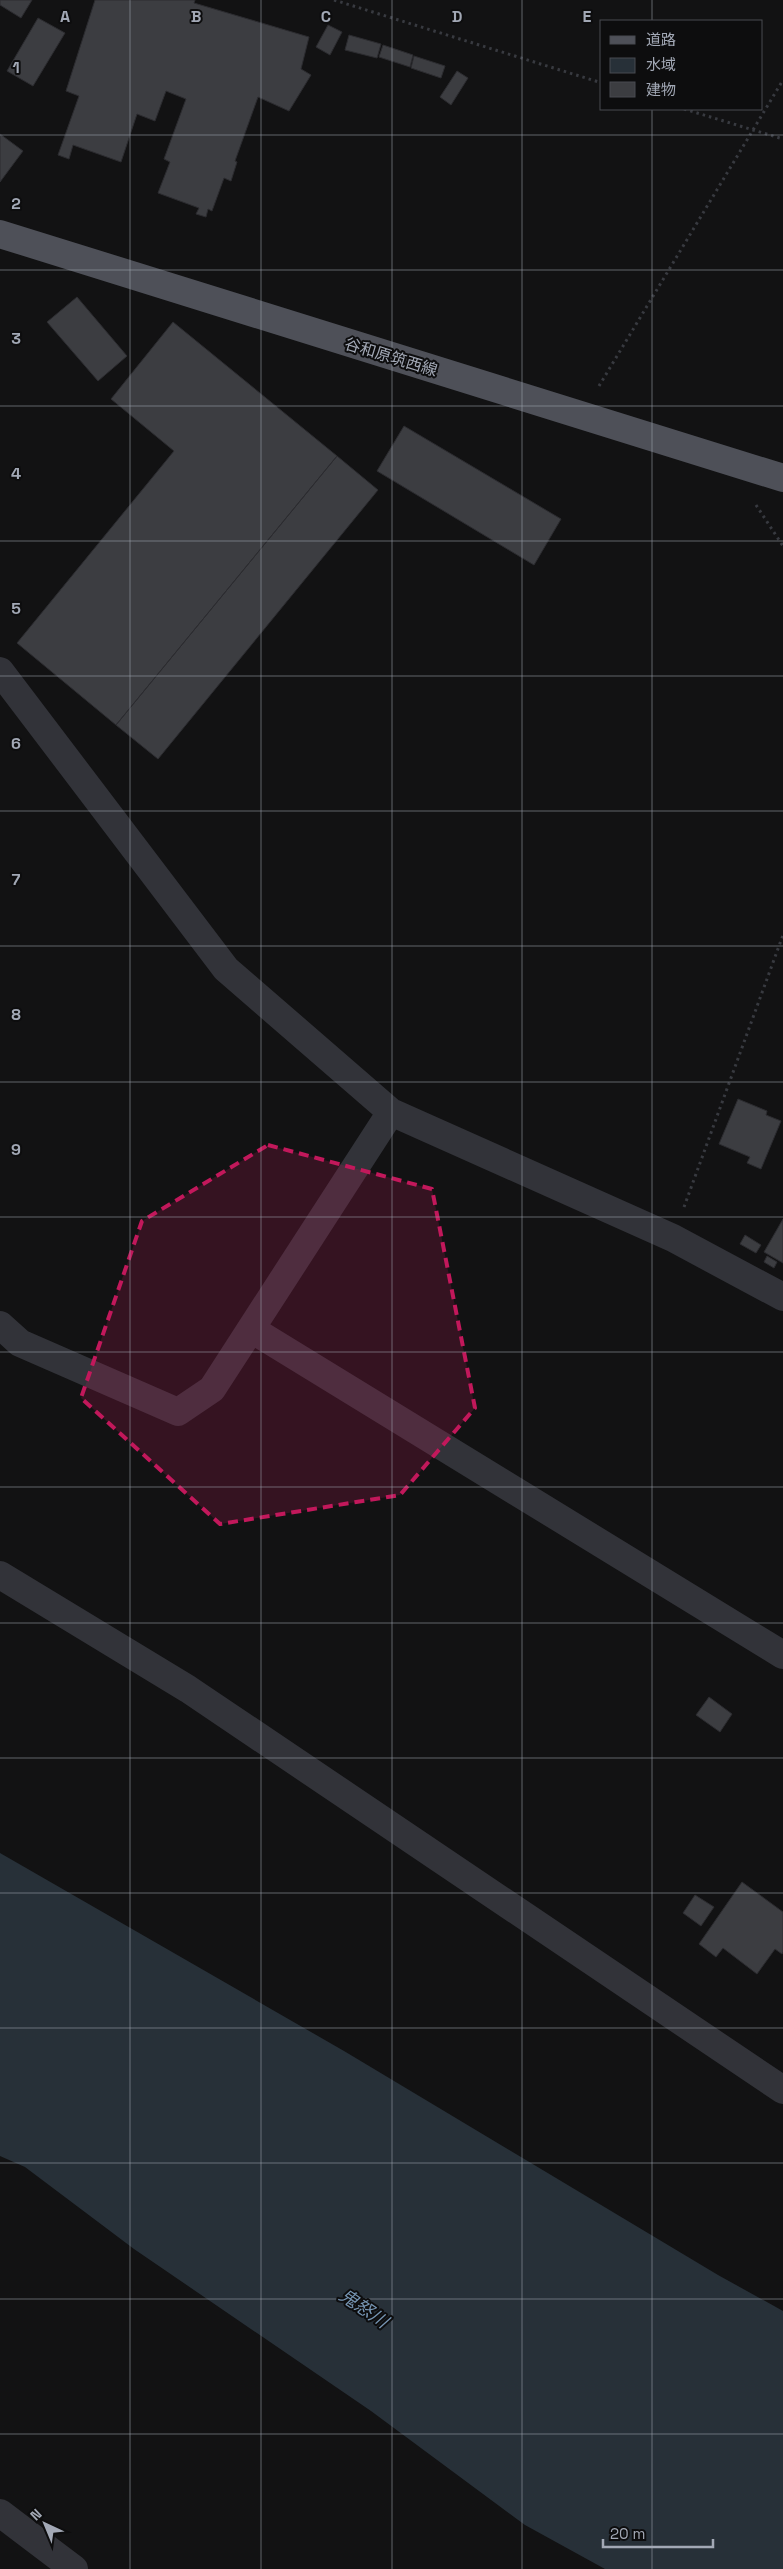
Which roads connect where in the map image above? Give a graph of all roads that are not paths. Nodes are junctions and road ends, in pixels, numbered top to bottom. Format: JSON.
{"nodes":[{"id":1,"x":0,"y":234,"type":"edge"},
{"id":2,"x":783,"y":478,"type":"edge"},
{"id":3,"x":0,"y":671,"type":"edge"},
{"id":4,"x":391,"y":1112,"type":"junction"},
{"id":5,"x":783,"y":1297,"type":"edge"},
{"id":6,"x":0,"y":1325,"type":"edge"},
{"id":7,"x":251,"y":1329,"type":"junction"},
{"id":8,"x":0,"y":1575,"type":"edge"},
{"id":9,"x":783,"y":1654,"type":"edge"},
{"id":10,"x":783,"y":2090,"type":"edge"},
{"id":11,"x":0,"y":2514,"type":"edge"},
{"id":12,"x":74,"y":2569,"type":"edge"}],
"edges":[{"from":1,"to":2,"type":"main road","name":"谷和原筑西線"},
{"from":3,"to":4,"type":"street"},
{"from":4,"to":5,"type":"street"},
{"from":4,"to":7,"type":"street"},
{"from":6,"to":7,"type":"street"},
{"from":7,"to":9,"type":"street"},
{"from":8,"to":10,"type":"street"},
{"from":11,"to":12,"type":"street"}]}
